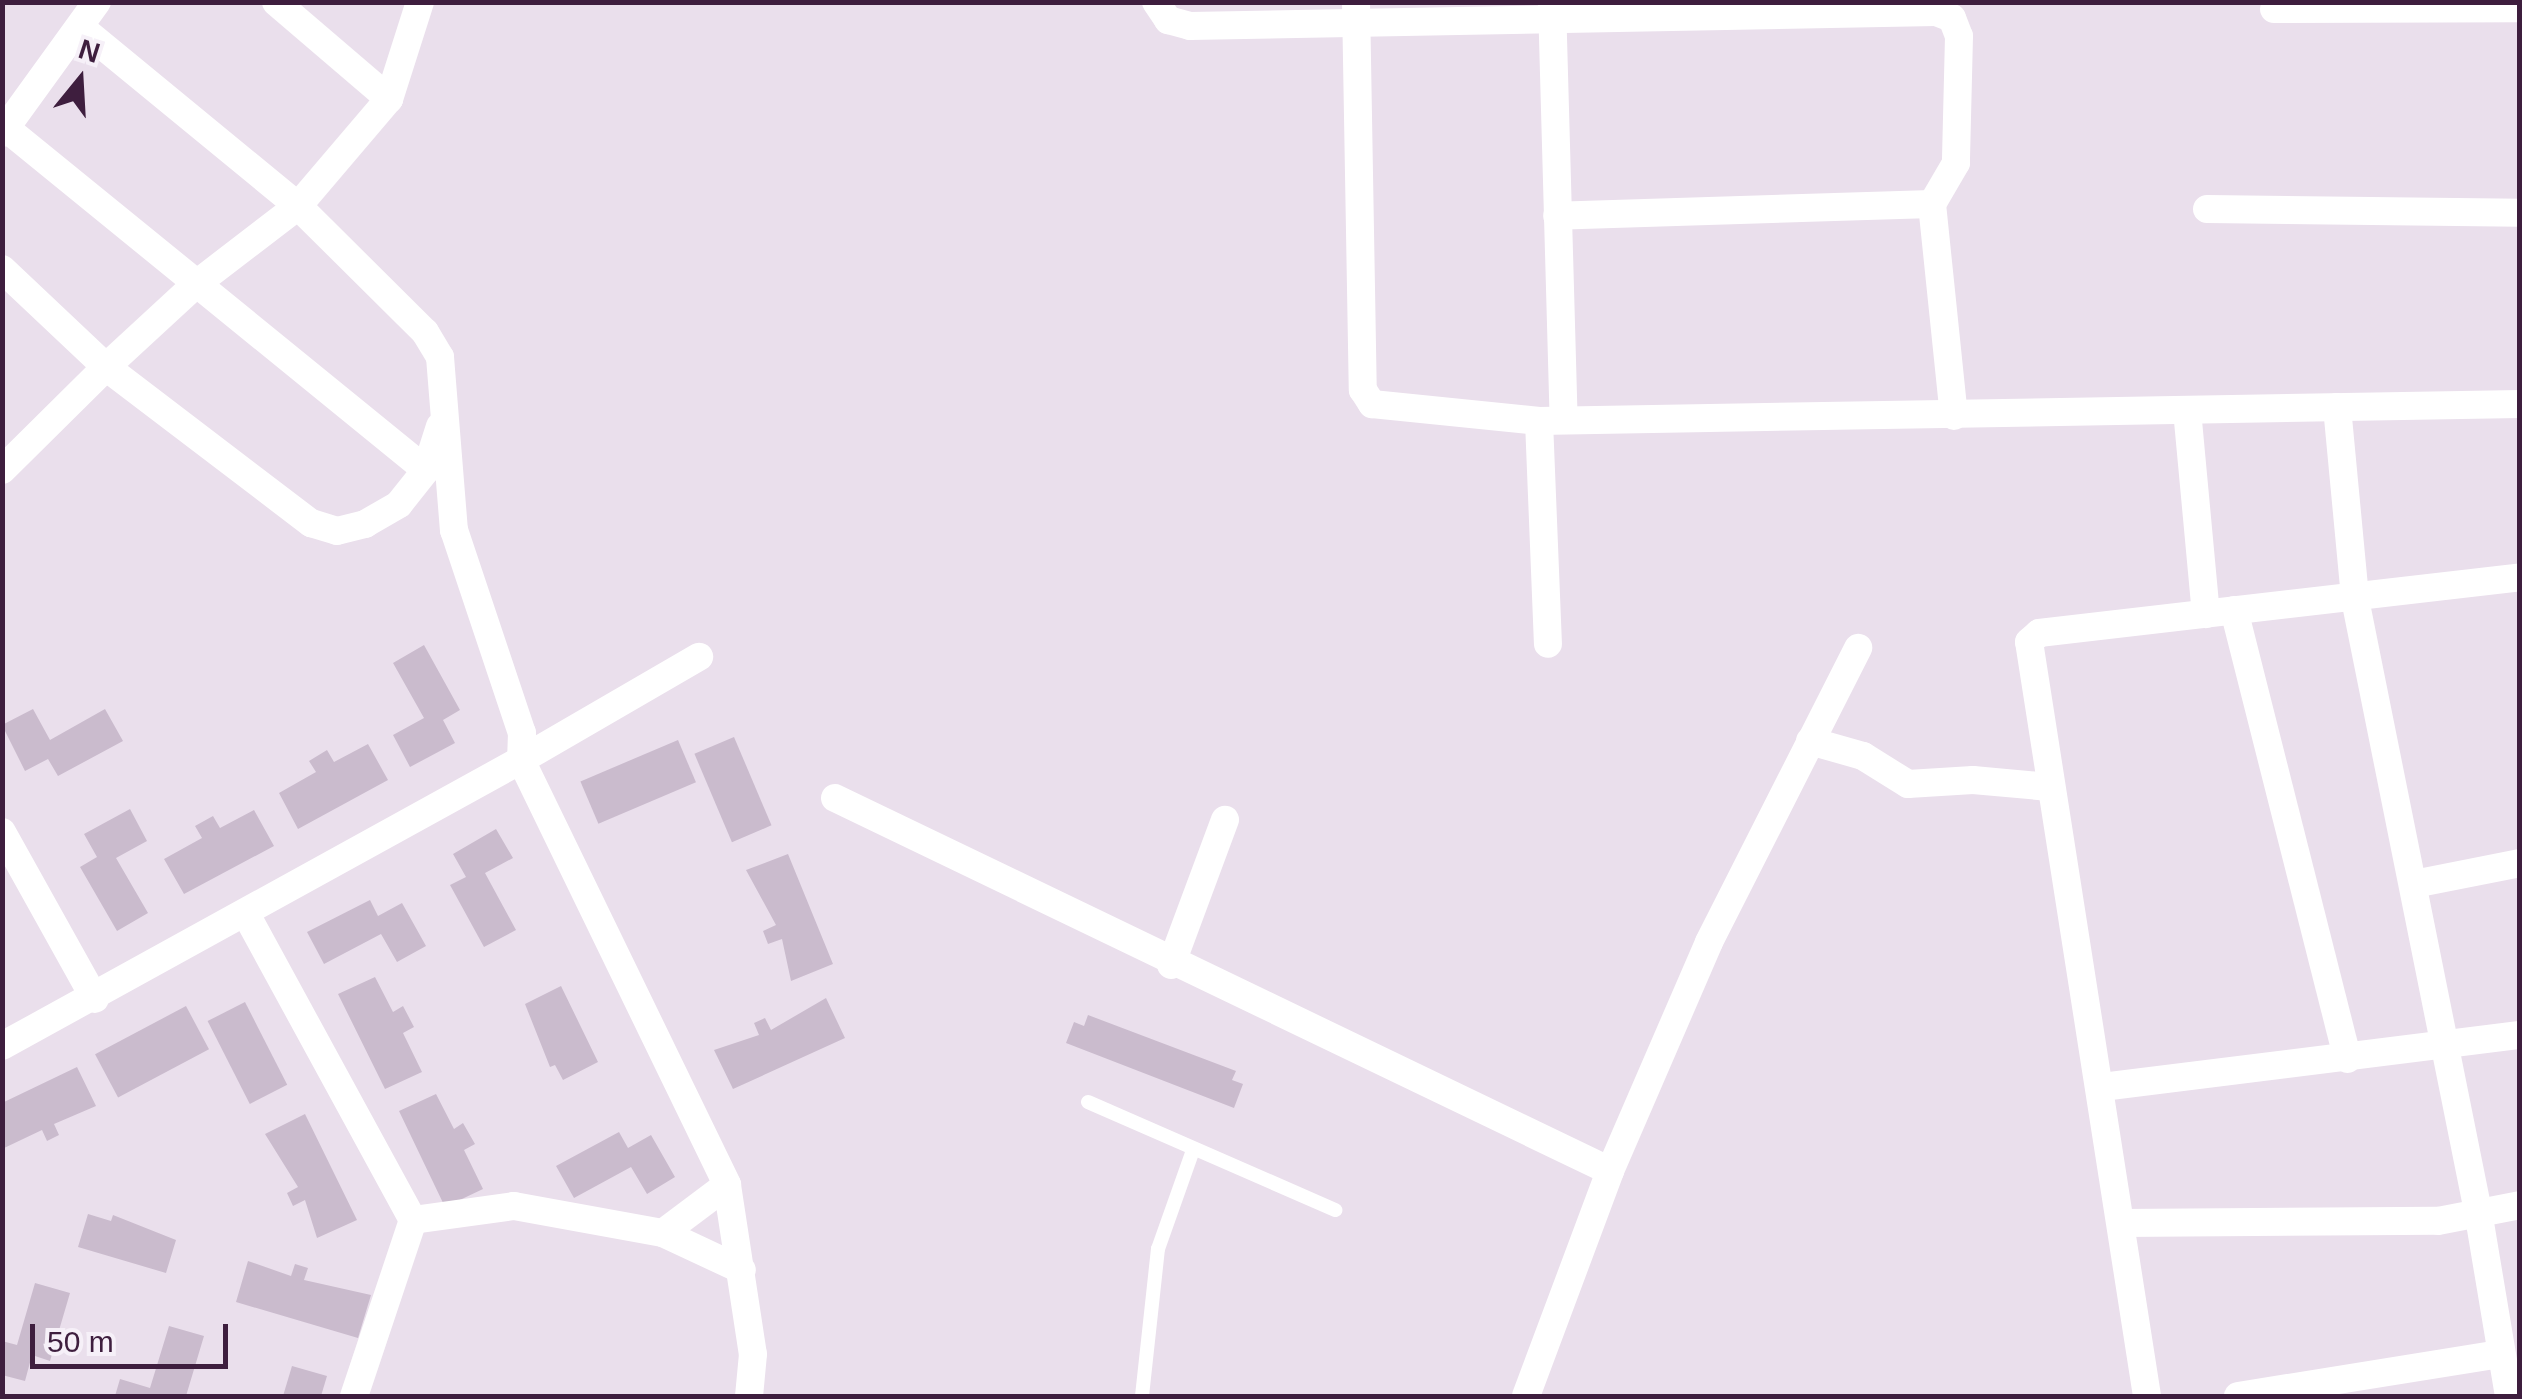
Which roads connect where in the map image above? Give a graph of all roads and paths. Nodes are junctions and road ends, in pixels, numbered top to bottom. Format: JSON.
{"nodes":[{"id":1,"x":97,"y":2,"type":"edge"},
{"id":2,"x":276,"y":2,"type":"edge"},
{"id":3,"x":420,"y":2,"type":"edge"},
{"id":4,"x":1156,"y":2,"type":"edge"},
{"id":5,"x":2520,"y":8,"type":"edge"},
{"id":6,"x":1552,"y":9,"type":"edge"},
{"id":7,"x":2274,"y":9,"type":"dead end"},
{"id":8,"x":1357,"y":13,"type":"edge"},
{"id":9,"x":81,"y":28,"type":"junction"},
{"id":10,"x":389,"y":99,"type":"junction"},
{"id":11,"x":5,"y":131,"type":"edge"},
{"id":12,"x":1932,"y":204,"type":"junction"},
{"id":13,"x":298,"y":206,"type":"junction"},
{"id":14,"x":2207,"y":209,"type":"dead end"},
{"id":15,"x":2520,"y":213,"type":"edge"},
{"id":16,"x":1557,"y":216,"type":"junction"},
{"id":17,"x":2,"y":268,"type":"edge"},
{"id":18,"x":195,"y":285,"type":"junction"},
{"id":19,"x":106,"y":367,"type":"junction"},
{"id":20,"x":2520,"y":404,"type":"edge"},
{"id":21,"x":2337,"y":407,"type":"junction"},
{"id":22,"x":2187,"y":410,"type":"junction"},
{"id":23,"x":1954,"y":416,"type":"junction"},
{"id":24,"x":443,"y":419,"type":"junction"},
{"id":25,"x":1552,"y":420,"type":"junction"},
{"id":26,"x":2,"y":470,"type":"edge"},
{"id":27,"x":426,"y":470,"type":"junction"},
{"id":28,"x":2520,"y":577,"type":"edge"},
{"id":29,"x":2355,"y":599,"type":"junction"},
{"id":30,"x":2220,"y":612,"type":"junction"},
{"id":31,"x":1548,"y":644,"type":"dead end"},
{"id":32,"x":1858,"y":648,"type":"dead end"},
{"id":33,"x":699,"y":657,"type":"dead end"},
{"id":34,"x":1810,"y":742,"type":"junction"},
{"id":35,"x":521,"y":760,"type":"junction"},
{"id":36,"x":2050,"y":787,"type":"junction"},
{"id":37,"x":835,"y":798,"type":"dead end"},
{"id":38,"x":1225,"y":820,"type":"dead end"},
{"id":39,"x":2,"y":832,"type":"edge"},
{"id":40,"x":2520,"y":863,"type":"edge"},
{"id":41,"x":2414,"y":884,"type":"junction"},
{"id":42,"x":246,"y":914,"type":"junction"},
{"id":43,"x":1171,"y":964,"type":"junction"},
{"id":44,"x":95,"y":998,"type":"junction"},
{"id":45,"x":2520,"y":1034,"type":"edge"},
{"id":46,"x":2,"y":1046,"type":"edge"},
{"id":47,"x":2447,"y":1047,"type":"junction"},
{"id":48,"x":2348,"y":1059,"type":"junction"},
{"id":49,"x":2102,"y":1087,"type":"junction"},
{"id":50,"x":1088,"y":1102,"type":"dead end"},
{"id":51,"x":1193,"y":1150,"type":"junction"},
{"id":52,"x":1610,"y":1170,"type":"junction"},
{"id":53,"x":727,"y":1185,"type":"junction"},
{"id":54,"x":2520,"y":1205,"type":"edge"},
{"id":55,"x":1335,"y":1210,"type":"dead end"},
{"id":56,"x":2478,"y":1211,"type":"junction"},
{"id":57,"x":413,"y":1220,"type":"junction"},
{"id":58,"x":2122,"y":1223,"type":"junction"},
{"id":59,"x":663,"y":1234,"type":"junction"},
{"id":60,"x":742,"y":1270,"type":"junction"},
{"id":61,"x":2509,"y":1372,"type":"edge"},
{"id":62,"x":354,"y":1396,"type":"edge"},
{"id":63,"x":750,"y":1396,"type":"edge"},
{"id":64,"x":1142,"y":1396,"type":"edge"},
{"id":65,"x":1526,"y":1396,"type":"edge"},
{"id":66,"x":2147,"y":1396,"type":"edge"},
{"id":67,"x":2238,"y":1396,"type":"edge"}],
"edges":[{"from":1,"to":9,"type":"street"},
{"from":2,"to":10,"type":"street"},
{"from":3,"to":10,"type":"street"},
{"from":4,"to":8,"type":"street"},
{"from":5,"to":7,"type":"street"},
{"from":6,"to":8,"type":"street"},
{"from":6,"to":12,"type":"street"},
{"from":6,"to":16,"type":"street"},
{"from":8,"to":25,"type":"street"},
{"from":9,"to":11,"type":"street"},
{"from":9,"to":13,"type":"street"},
{"from":10,"to":13,"type":"street"},
{"from":11,"to":18,"type":"street"},
{"from":12,"to":16,"type":"street"},
{"from":12,"to":23,"type":"street"},
{"from":13,"to":18,"type":"street"},
{"from":13,"to":24,"type":"street"},
{"from":14,"to":15,"type":"street"},
{"from":16,"to":25,"type":"street"},
{"from":17,"to":19,"type":"street"},
{"from":18,"to":19,"type":"street"},
{"from":18,"to":27,"type":"street"},
{"from":19,"to":26,"type":"street"},
{"from":19,"to":27,"type":"street"},
{"from":20,"to":21,"type":"street"},
{"from":21,"to":22,"type":"street"},
{"from":21,"to":29,"type":"street"},
{"from":22,"to":23,"type":"street"},
{"from":22,"to":30,"type":"street"},
{"from":23,"to":25,"type":"street"},
{"from":24,"to":27,"type":"street"},
{"from":24,"to":35,"type":"street"},
{"from":25,"to":31,"type":"street"},
{"from":28,"to":29,"type":"street"},
{"from":29,"to":30,"type":"street"},
{"from":29,"to":41,"type":"street"},
{"from":30,"to":36,"type":"street"},
{"from":30,"to":48,"type":"street"},
{"from":32,"to":34,"type":"street"},
{"from":33,"to":35,"type":"street"},
{"from":34,"to":36,"type":"street"},
{"from":34,"to":52,"type":"street"},
{"from":35,"to":42,"type":"street"},
{"from":35,"to":53,"type":"street"},
{"from":36,"to":49,"type":"street"},
{"from":37,"to":43,"type":"street"},
{"from":38,"to":43,"type":"street"},
{"from":39,"to":44,"type":"street"},
{"from":40,"to":41,"type":"street"},
{"from":41,"to":47,"type":"street"},
{"from":42,"to":44,"type":"street"},
{"from":42,"to":57,"type":"street"},
{"from":43,"to":52,"type":"street"},
{"from":44,"to":46,"type":"street"},
{"from":45,"to":47,"type":"street"},
{"from":47,"to":48,"type":"street"},
{"from":47,"to":56,"type":"street"},
{"from":48,"to":49,"type":"street"},
{"from":49,"to":58,"type":"street"},
{"from":50,"to":51,"type":"lane"},
{"from":51,"to":55,"type":"lane"},
{"from":51,"to":64,"type":"lane"},
{"from":52,"to":65,"type":"street"},
{"from":53,"to":59,"type":"street"},
{"from":53,"to":60,"type":"street"},
{"from":54,"to":56,"type":"street"},
{"from":56,"to":58,"type":"street"},
{"from":56,"to":61,"type":"street"},
{"from":57,"to":59,"type":"street"},
{"from":57,"to":62,"type":"street"},
{"from":58,"to":66,"type":"street"},
{"from":59,"to":60,"type":"street"},
{"from":60,"to":63,"type":"street"},
{"from":61,"to":67,"type":"street"}]}
